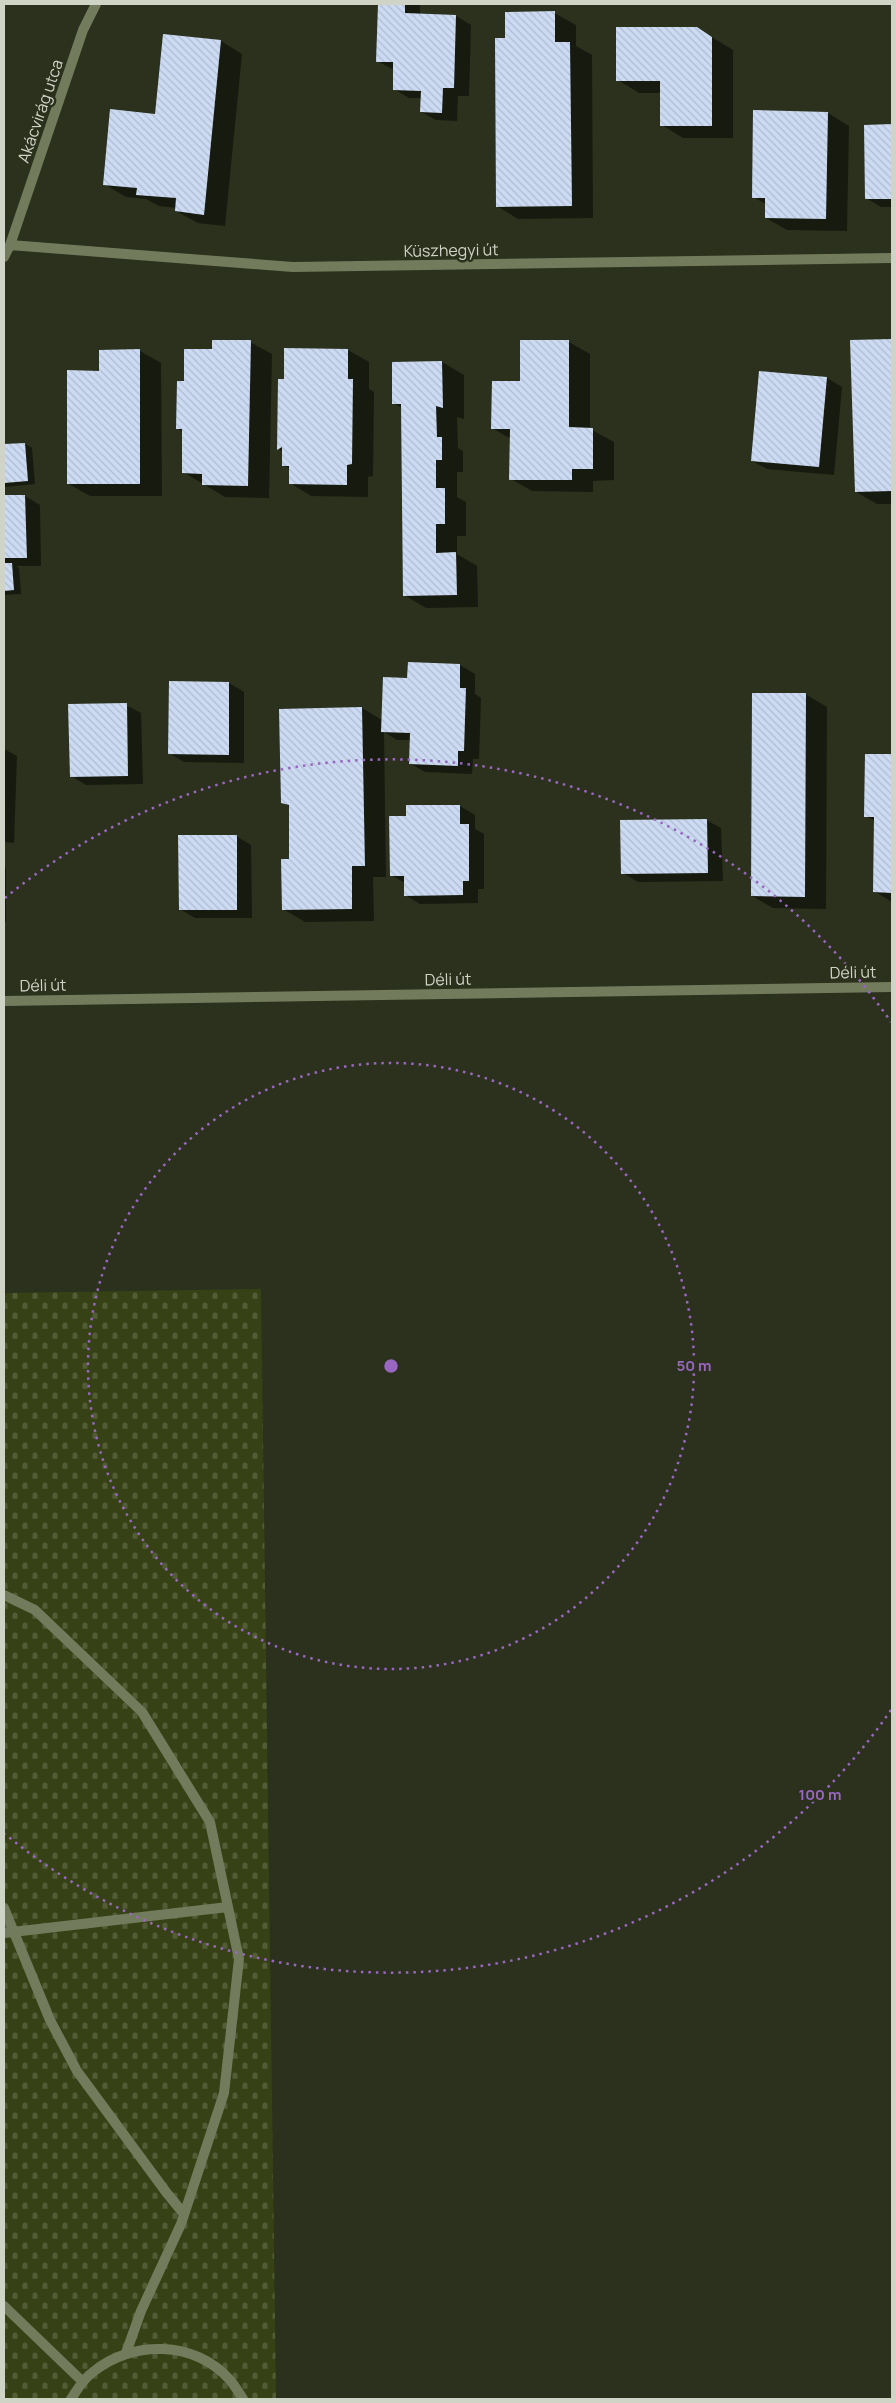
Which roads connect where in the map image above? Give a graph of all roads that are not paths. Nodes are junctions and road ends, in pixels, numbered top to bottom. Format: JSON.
{"nodes":[{"id":1,"x":96,"y":4,"type":"edge"},
{"id":2,"x":10,"y":246,"type":"junction"},
{"id":3,"x":4,"y":257,"type":"edge"},
{"id":4,"x":892,"y":258,"type":"edge"},
{"id":5,"x":892,"y":987,"type":"edge"},
{"id":6,"x":4,"y":1001,"type":"edge"},
{"id":7,"x":4,"y":1595,"type":"edge"},
{"id":8,"x":228,"y":1907,"type":"junction"},
{"id":9,"x":4,"y":1908,"type":"edge"},
{"id":10,"x":9,"y":1933,"type":"edge"},
{"id":11,"x":184,"y":2214,"type":"junction"},
{"id":12,"x":4,"y":2306,"type":"edge"},
{"id":13,"x":126,"y":2353,"type":"junction"},
{"id":14,"x":83,"y":2382,"type":"junction"},
{"id":15,"x":71,"y":2399,"type":"edge"},
{"id":16,"x":243,"y":2399,"type":"edge"}],
"edges":[{"from":1,"to":2,"type":"street","name":"Akácvirág utca"},
{"from":2,"to":3,"type":"street","name":"Akácvirág utca"},
{"from":2,"to":4,"type":"street","name":"Küszhegyi út"},
{"from":5,"to":6,"type":"street","name":"Déli út"},
{"from":7,"to":8,"type":"street"},
{"from":8,"to":10,"type":"street"},
{"from":8,"to":11,"type":"street"},
{"from":9,"to":10,"type":"street"},
{"from":10,"to":11,"type":"street"},
{"from":11,"to":13,"type":"street"},
{"from":12,"to":14,"type":"street"},
{"from":13,"to":14,"type":"street"},
{"from":13,"to":16,"type":"street"},
{"from":14,"to":15,"type":"street"}]}
